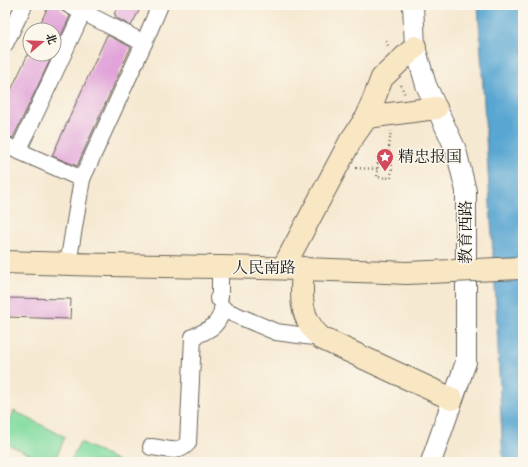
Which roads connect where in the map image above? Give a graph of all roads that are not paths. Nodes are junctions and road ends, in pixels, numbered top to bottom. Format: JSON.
{"nodes":[{"id":1,"x":24,"y":5,"type":"edge"},
{"id":2,"x":69,"y":5,"type":"edge"},
{"id":3,"x":160,"y":5,"type":"edge"},
{"id":4,"x":413,"y":5,"type":"edge"},
{"id":5,"x":85,"y":9,"type":"edge"},
{"id":6,"x":144,"y":43,"type":"junction"},
{"id":7,"x":5,"y":44,"type":"edge"},
{"id":8,"x":415,"y":48,"type":"junction"},
{"id":9,"x":436,"y":108,"type":"junction"},
{"id":10,"x":367,"y":117,"type":"junction"},
{"id":11,"x":11,"y":148,"type":"edge"},
{"id":12,"x":82,"y":180,"type":"junction"},
{"id":13,"x":5,"y":262,"type":"edge"},
{"id":14,"x":68,"y":264,"type":"junction"},
{"id":15,"x":220,"y":268,"type":"junction"},
{"id":16,"x":293,"y":268,"type":"junction"},
{"id":17,"x":523,"y":268,"type":"edge"},
{"id":18,"x":221,"y":306,"type":"junction"},
{"id":19,"x":321,"y":338,"type":"junction"},
{"id":20,"x":452,"y":399,"type":"junction"},
{"id":21,"x":151,"y":447,"type":"dead end"},
{"id":22,"x":431,"y":462,"type":"edge"}],
"edges":[{"from":1,"to":7,"type":"street"},
{"from":2,"to":5,"type":"street"},
{"from":3,"to":6,"type":"street"},
{"from":4,"to":8,"type":"street","name":"教育西路"},
{"from":5,"to":6,"type":"street"},
{"from":5,"to":11,"type":"street"},
{"from":6,"to":12,"type":"street"},
{"from":8,"to":9,"type":"street","name":"教育西路"},
{"from":8,"to":10,"type":"main road"},
{"from":9,"to":10,"type":"main road"},
{"from":9,"to":20,"type":"street","name":"教育西路"},
{"from":10,"to":16,"type":"main road"},
{"from":11,"to":12,"type":"street"},
{"from":12,"to":14,"type":"street"},
{"from":13,"to":14,"type":"main road","name":"人民南路"},
{"from":14,"to":15,"type":"main road","name":"人民南路"},
{"from":15,"to":16,"type":"main road","name":"人民南路"},
{"from":15,"to":18,"type":"street"},
{"from":16,"to":17,"type":"main road","name":"人民南路","bridge":true},
{"from":16,"to":19,"type":"main road"},
{"from":18,"to":19,"type":"street"},
{"from":18,"to":21,"type":"street"},
{"from":19,"to":20,"type":"main road"},
{"from":20,"to":22,"type":"street","name":"教育西路"}]}
